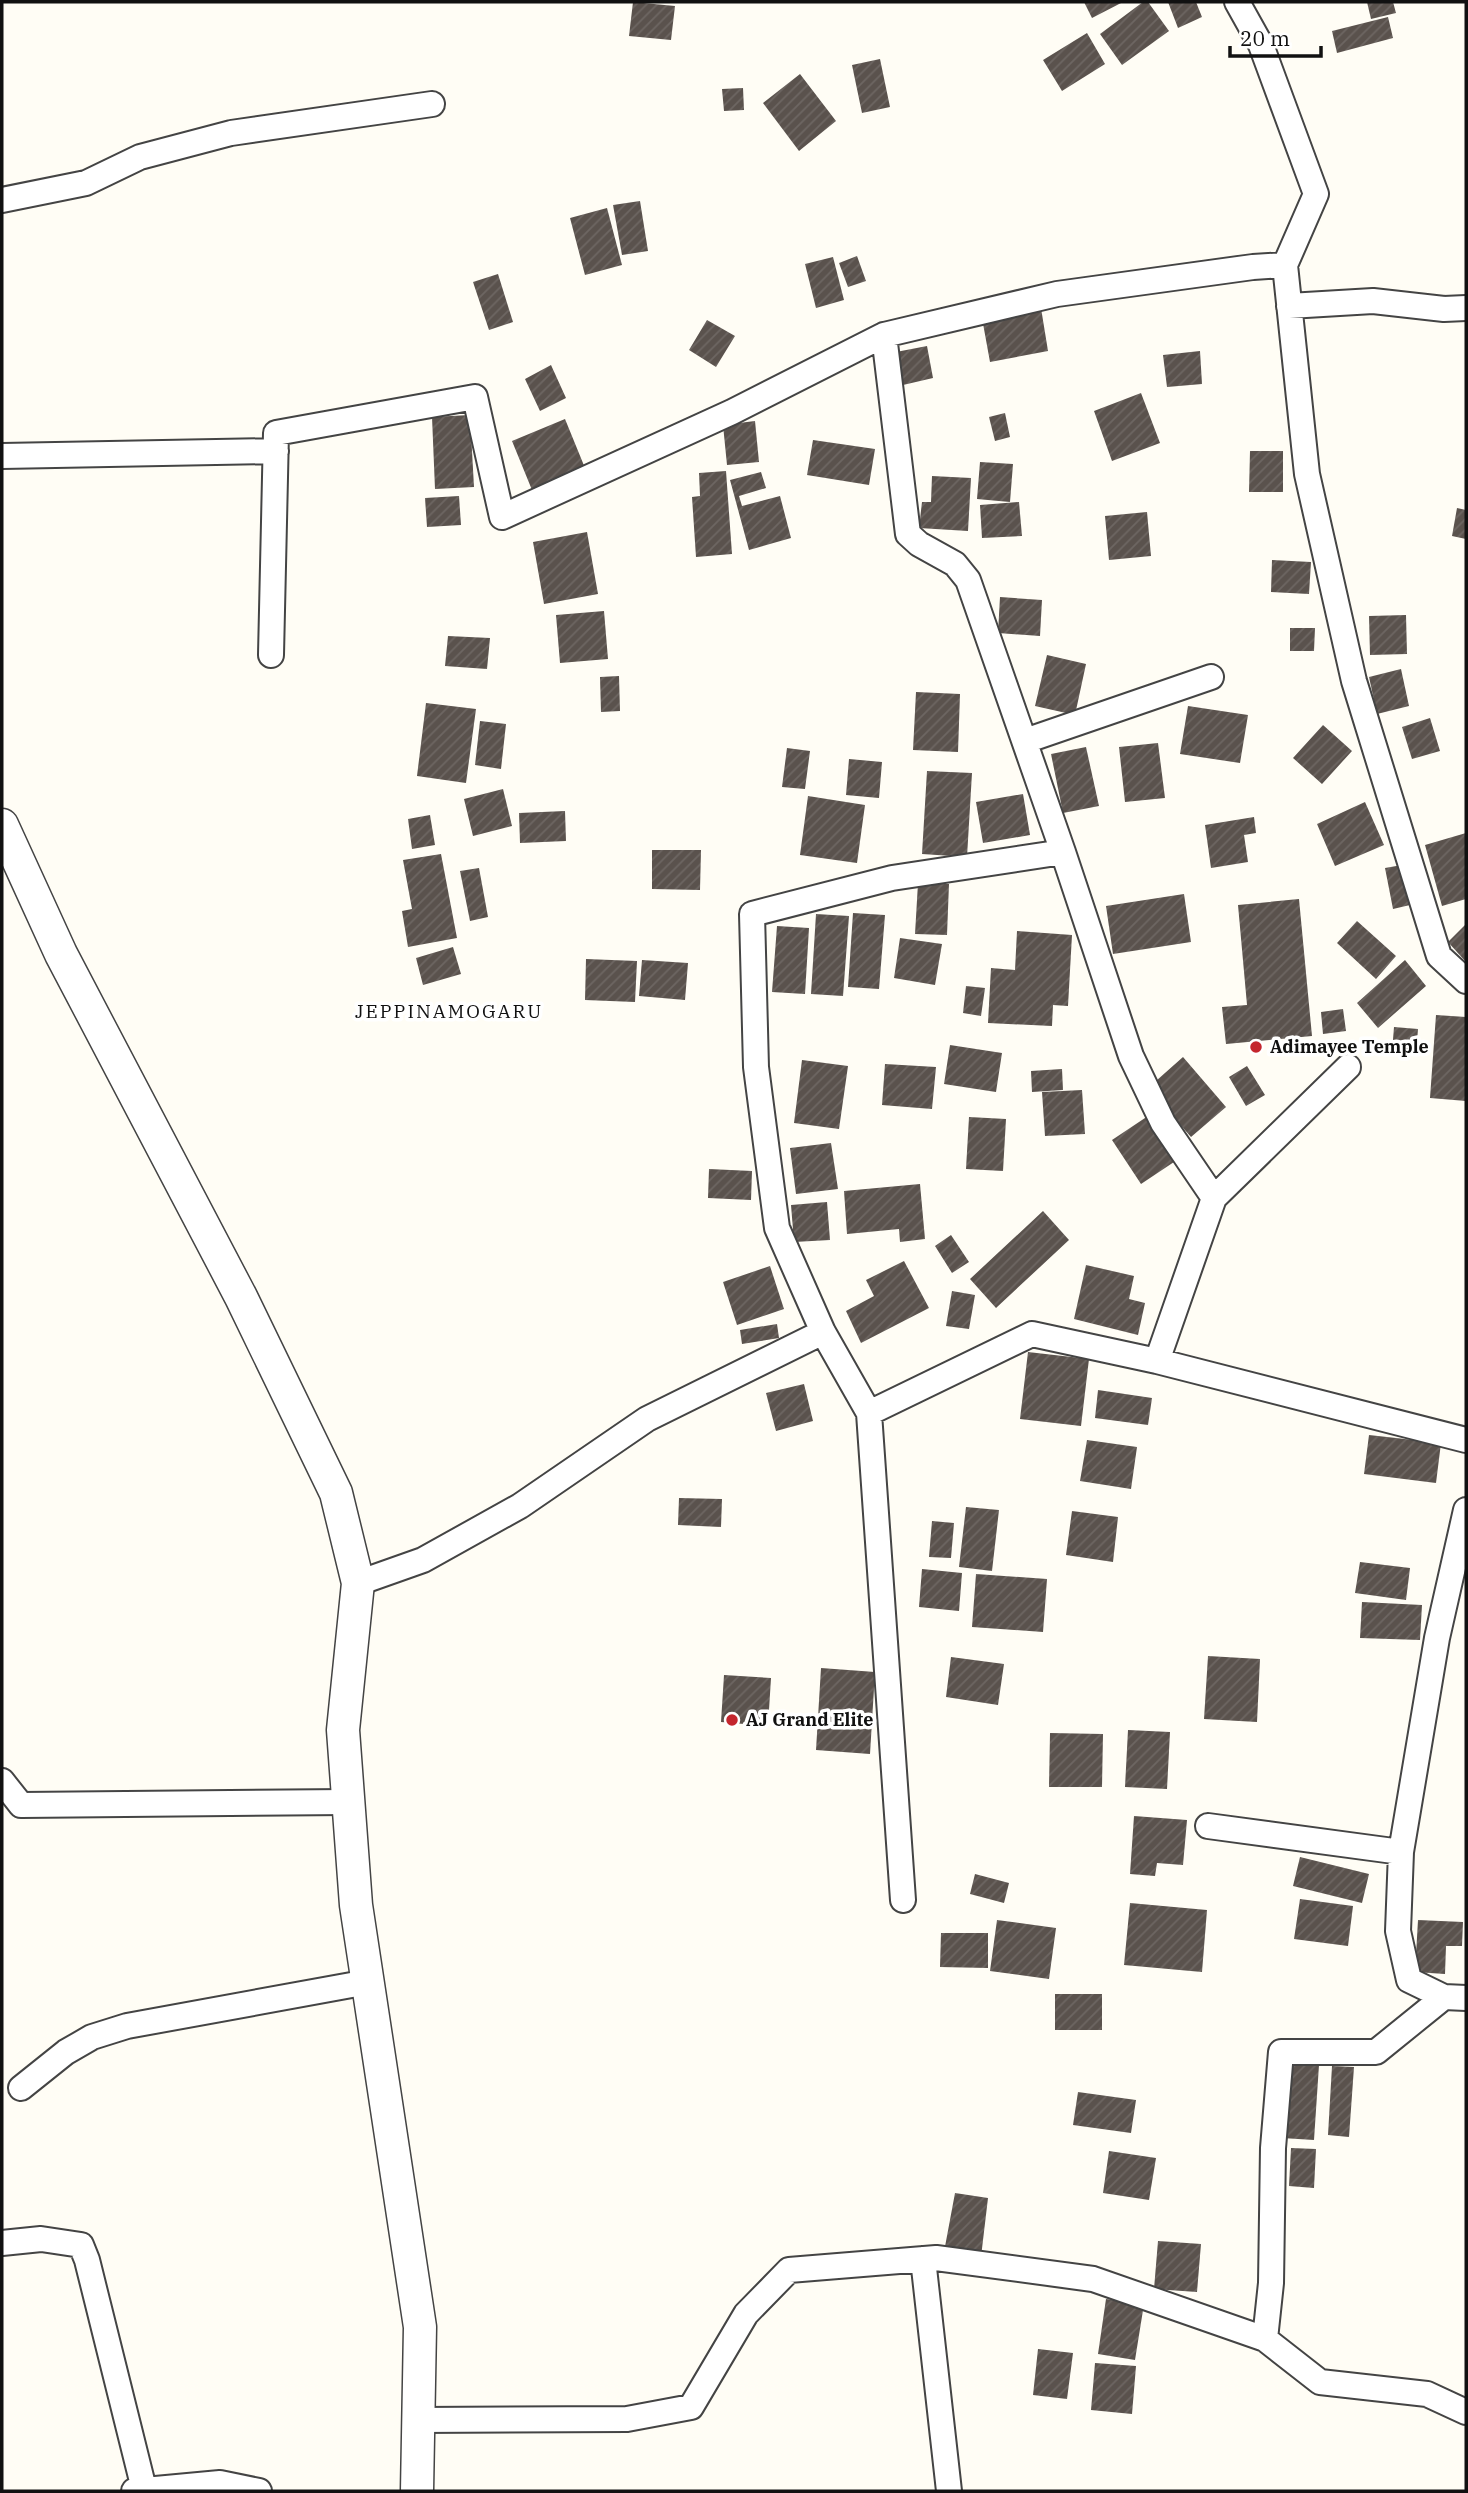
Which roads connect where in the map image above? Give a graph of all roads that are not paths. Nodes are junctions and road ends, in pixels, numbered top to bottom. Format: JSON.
{"nodes":[{"id":1,"x":1237,"y":2,"type":"edge"},
{"id":2,"x":432,"y":104,"type":"dead end"},
{"id":3,"x":2,"y":200,"type":"edge"},
{"id":4,"x":1285,"y":265,"type":"junction"},
{"id":5,"x":1289,"y":306,"type":"junction"},
{"id":6,"x":1466,"y":308,"type":"edge"},
{"id":7,"x":884,"y":335,"type":"junction"},
{"id":8,"x":276,"y":451,"type":"junction"},
{"id":9,"x":2,"y":456,"type":"edge"},
{"id":10,"x":271,"y":655,"type":"dead end"},
{"id":11,"x":1211,"y":677,"type":"dead end"},
{"id":12,"x":1025,"y":741,"type":"junction"},
{"id":13,"x":2,"y":825,"type":"edge"},
{"id":14,"x":1063,"y":852,"type":"junction"},
{"id":15,"x":1466,"y":981,"type":"edge"},
{"id":16,"x":1348,"y":1067,"type":"dead end"},
{"id":17,"x":1214,"y":1198,"type":"junction"},
{"id":18,"x":823,"y":1332,"type":"junction"},
{"id":19,"x":1157,"y":1361,"type":"junction"},
{"id":20,"x":869,"y":1413,"type":"junction"},
{"id":21,"x":1466,"y":1440,"type":"edge"},
{"id":22,"x":1466,"y":1510,"type":"edge"},
{"id":23,"x":358,"y":1583,"type":"junction"},
{"id":24,"x":2,"y":1781,"type":"edge"},
{"id":25,"x":348,"y":1802,"type":"junction"},
{"id":26,"x":1208,"y":1826,"type":"dead end"},
{"id":27,"x":1401,"y":1852,"type":"junction"},
{"id":28,"x":903,"y":1900,"type":"dead end"},
{"id":29,"x":368,"y":1982,"type":"junction"},
{"id":30,"x":1455,"y":1997,"type":"edge"},
{"id":31,"x":20,"y":2088,"type":"dead end"},
{"id":32,"x":2,"y":2244,"type":"edge"},
{"id":33,"x":923,"y":2259,"type":"junction"},
{"id":34,"x":1265,"y":2339,"type":"junction"},
{"id":35,"x":1466,"y":2412,"type":"edge"},
{"id":36,"x":418,"y":2420,"type":"junction"},
{"id":37,"x":139,"y":2490,"type":"edge"},
{"id":38,"x":260,"y":2491,"type":"edge"},
{"id":39,"x":417,"y":2491,"type":"edge"},
{"id":40,"x":949,"y":2491,"type":"edge"}],
"edges":[{"from":1,"to":4,"type":"street"},
{"from":2,"to":3,"type":"street"},
{"from":4,"to":5,"type":"street"},
{"from":4,"to":7,"type":"street"},
{"from":5,"to":6,"type":"street"},
{"from":5,"to":15,"type":"street"},
{"from":7,"to":8,"type":"street"},
{"from":7,"to":12,"type":"street"},
{"from":8,"to":9,"type":"street"},
{"from":8,"to":10,"type":"street"},
{"from":11,"to":12,"type":"street"},
{"from":12,"to":14,"type":"street"},
{"from":13,"to":23,"type":"street"},
{"from":14,"to":17,"type":"street"},
{"from":14,"to":18,"type":"street"},
{"from":16,"to":17,"type":"street"},
{"from":17,"to":19,"type":"street"},
{"from":18,"to":20,"type":"street"},
{"from":18,"to":23,"type":"street"},
{"from":19,"to":20,"type":"street"},
{"from":19,"to":21,"type":"street"},
{"from":20,"to":28,"type":"street"},
{"from":22,"to":27,"type":"street"},
{"from":23,"to":25,"type":"street"},
{"from":24,"to":25,"type":"street"},
{"from":25,"to":29,"type":"street"},
{"from":26,"to":27,"type":"street"},
{"from":27,"to":30,"type":"street"},
{"from":29,"to":31,"type":"street"},
{"from":29,"to":36,"type":"street"},
{"from":30,"to":34,"type":"street"},
{"from":32,"to":37,"type":"street"},
{"from":33,"to":34,"type":"street"},
{"from":33,"to":36,"type":"street"},
{"from":33,"to":40,"type":"street"},
{"from":34,"to":35,"type":"street"},
{"from":36,"to":39,"type":"street"},
{"from":37,"to":38,"type":"street"}]}
